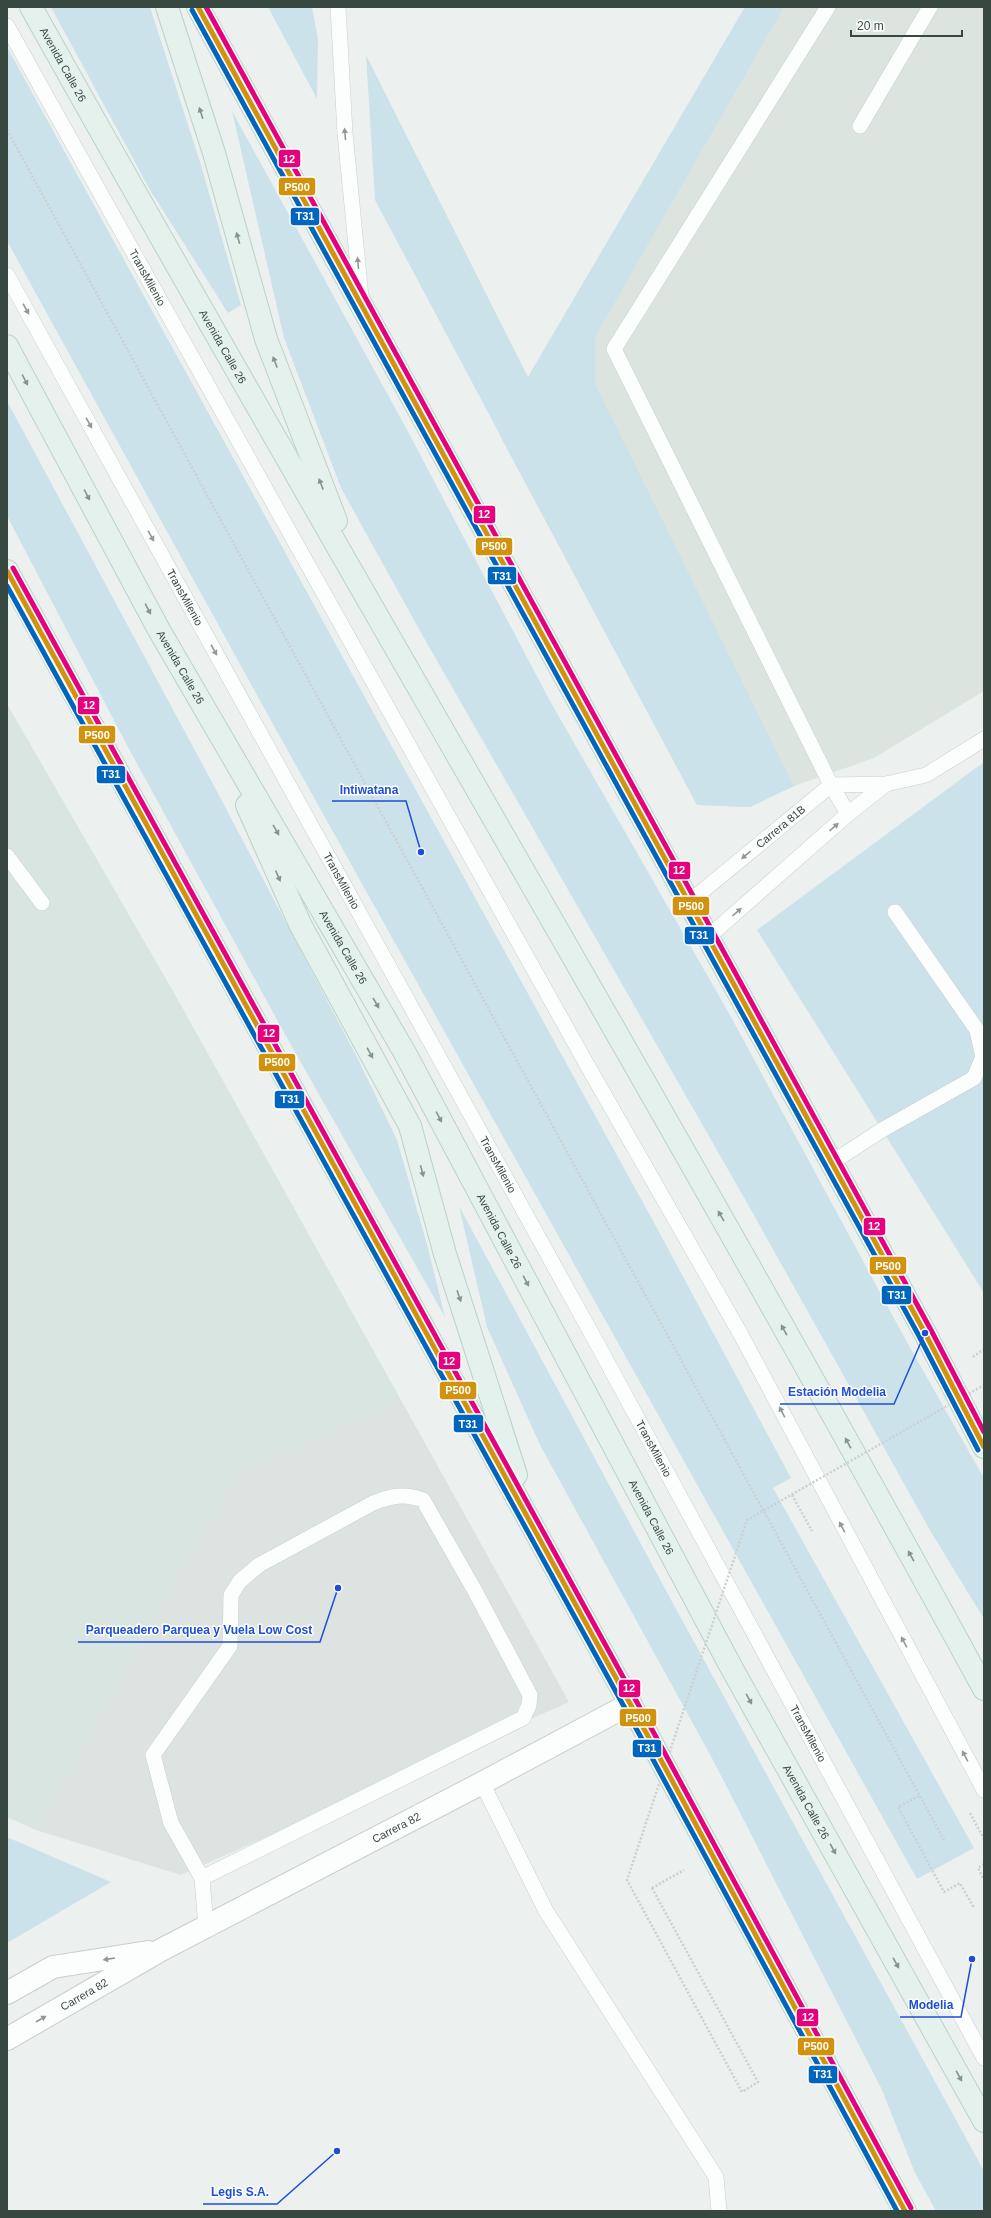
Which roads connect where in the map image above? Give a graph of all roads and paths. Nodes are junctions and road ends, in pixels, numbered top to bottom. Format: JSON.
{"nodes":[{"id":1,"x":30,"y":7,"type":"edge"},
{"id":2,"x":167,"y":7,"type":"edge"},
{"id":3,"x":198,"y":7,"type":"edge"},
{"id":4,"x":338,"y":7,"type":"edge"},
{"id":5,"x":828,"y":7,"type":"edge"},
{"id":6,"x":930,"y":7,"type":"edge"},
{"id":7,"x":7,"y":26,"type":"edge"},
{"id":8,"x":860,"y":126,"type":"dead end"},
{"id":9,"x":7,"y":130,"type":"edge"},
{"id":10,"x":7,"y":275,"type":"edge"},
{"id":11,"x":361,"y":302,"type":"junction"},
{"id":12,"x":7,"y":346,"type":"edge"},
{"id":13,"x":7,"y":571,"type":"edge"},
{"id":14,"x":361,"y":585,"type":"junction"},
{"id":15,"x":200,"y":699,"type":"junction"},
{"id":16,"x":984,"y":739,"type":"edge"},
{"id":17,"x":886,"y":784,"type":"junction"},
{"id":18,"x":831,"y":785,"type":"junction"},
{"id":19,"x":848,"y":814,"type":"junction"},
{"id":20,"x":7,"y":856,"type":"edge"},
{"id":21,"x":42,"y":903,"type":"dead end"},
{"id":22,"x":688,"y":903,"type":"junction"},
{"id":23,"x":895,"y":912,"type":"dead end"},
{"id":24,"x":707,"y":938,"type":"junction"},
{"id":25,"x":831,"y":1163,"type":"junction"},
{"id":26,"x":984,"y":1385,"type":"edge"},
{"id":27,"x":984,"y":1446,"type":"edge"},
{"id":28,"x":530,"y":1520,"type":"junction"},
{"id":29,"x":928,"y":1586,"type":"junction"},
{"id":30,"x":984,"y":1664,"type":"edge"},
{"id":31,"x":984,"y":1689,"type":"edge"},
{"id":32,"x":630,"y":1704,"type":"junction"},
{"id":33,"x":482,"y":1783,"type":"junction"},
{"id":34,"x":984,"y":1790,"type":"edge"},
{"id":35,"x":919,"y":1796,"type":"junction"},
{"id":36,"x":944,"y":1840,"type":"dead end"},
{"id":37,"x":711,"y":1854,"type":"junction"},
{"id":38,"x":984,"y":1864,"type":"edge"},
{"id":39,"x":202,"y":1878,"type":"junction"},
{"id":40,"x":984,"y":1880,"type":"edge"},
{"id":41,"x":974,"y":1908,"type":"dead end"},
{"id":42,"x":206,"y":1927,"type":"junction"},
{"id":43,"x":161,"y":1950,"type":"junction"},
{"id":44,"x":7,"y":1993,"type":"edge"},
{"id":45,"x":7,"y":2039,"type":"edge"},
{"id":46,"x":984,"y":2058,"type":"edge"},
{"id":47,"x":984,"y":2121,"type":"edge"},
{"id":48,"x":719,"y":2211,"type":"edge"},
{"id":49,"x":905,"y":2211,"type":"edge"}],
"edges":[{"from":1,"to":14,"type":"main road","name":"Avenida Calle 26"},
{"from":14,"to":2,"type":"main road","one_way":true},
{"from":3,"to":11,"type":"main road"},
{"from":11,"to":4,"type":"lane","one_way":true},
{"from":5,"to":18,"type":"lane"},
{"from":6,"to":8,"type":"lane"},
{"from":34,"to":7,"type":"lane","name":"TransMilenio","one_way":true},
{"from":9,"to":35,"type":"path"},
{"from":10,"to":46,"type":"lane","name":"TransMilenio","one_way":true},
{"from":11,"to":22,"type":"main road"},
{"from":12,"to":15,"type":"main road","name":"Avenida Calle 26","one_way":true},
{"from":13,"to":28,"type":"main road"},
{"from":29,"to":14,"type":"main road","name":"Avenida Calle 26","one_way":true},
{"from":15,"to":28,"type":"main road","one_way":true},
{"from":15,"to":47,"type":"main road","name":"Avenida Calle 26","one_way":true},
{"from":16,"to":17,"type":"lane"},
{"from":17,"to":18,"type":"lane"},
{"from":17,"to":19,"type":"lane"},
{"from":18,"to":19,"type":"lane"},
{"from":18,"to":22,"type":"lane","name":"Carrera 81B","one_way":true},
{"from":24,"to":19,"type":"lane","one_way":true},
{"from":20,"to":21,"type":"lane"},
{"from":22,"to":24,"type":"main road"},
{"from":23,"to":25,"type":"lane"},
{"from":24,"to":25,"type":"main road"},
{"from":25,"to":27,"type":"main road"},
{"from":26,"to":37,"type":"path","bridge":true},
{"from":28,"to":32,"type":"main road"},
{"from":29,"to":30,"type":"main road"},
{"from":29,"to":31,"type":"main road","name":"Avenida Calle 26"},
{"from":32,"to":33,"type":"street","name":"Carrera 82"},
{"from":32,"to":37,"type":"main road"},
{"from":33,"to":42,"type":"street","name":"Carrera 82"},
{"from":33,"to":48,"type":"lane"},
{"from":35,"to":36,"type":"path"},
{"from":35,"to":41,"type":"path"},
{"from":37,"to":49,"type":"main road"},
{"from":38,"to":40,"type":"path"},
{"from":39,"to":39,"type":"lane"},
{"from":39,"to":42,"type":"lane"},
{"from":42,"to":43,"type":"street","name":"Carrera 82"},
{"from":43,"to":44,"type":"street","name":"Carrera 82","one_way":true},
{"from":45,"to":43,"type":"street","name":"Carrera 82","one_way":true}]}
